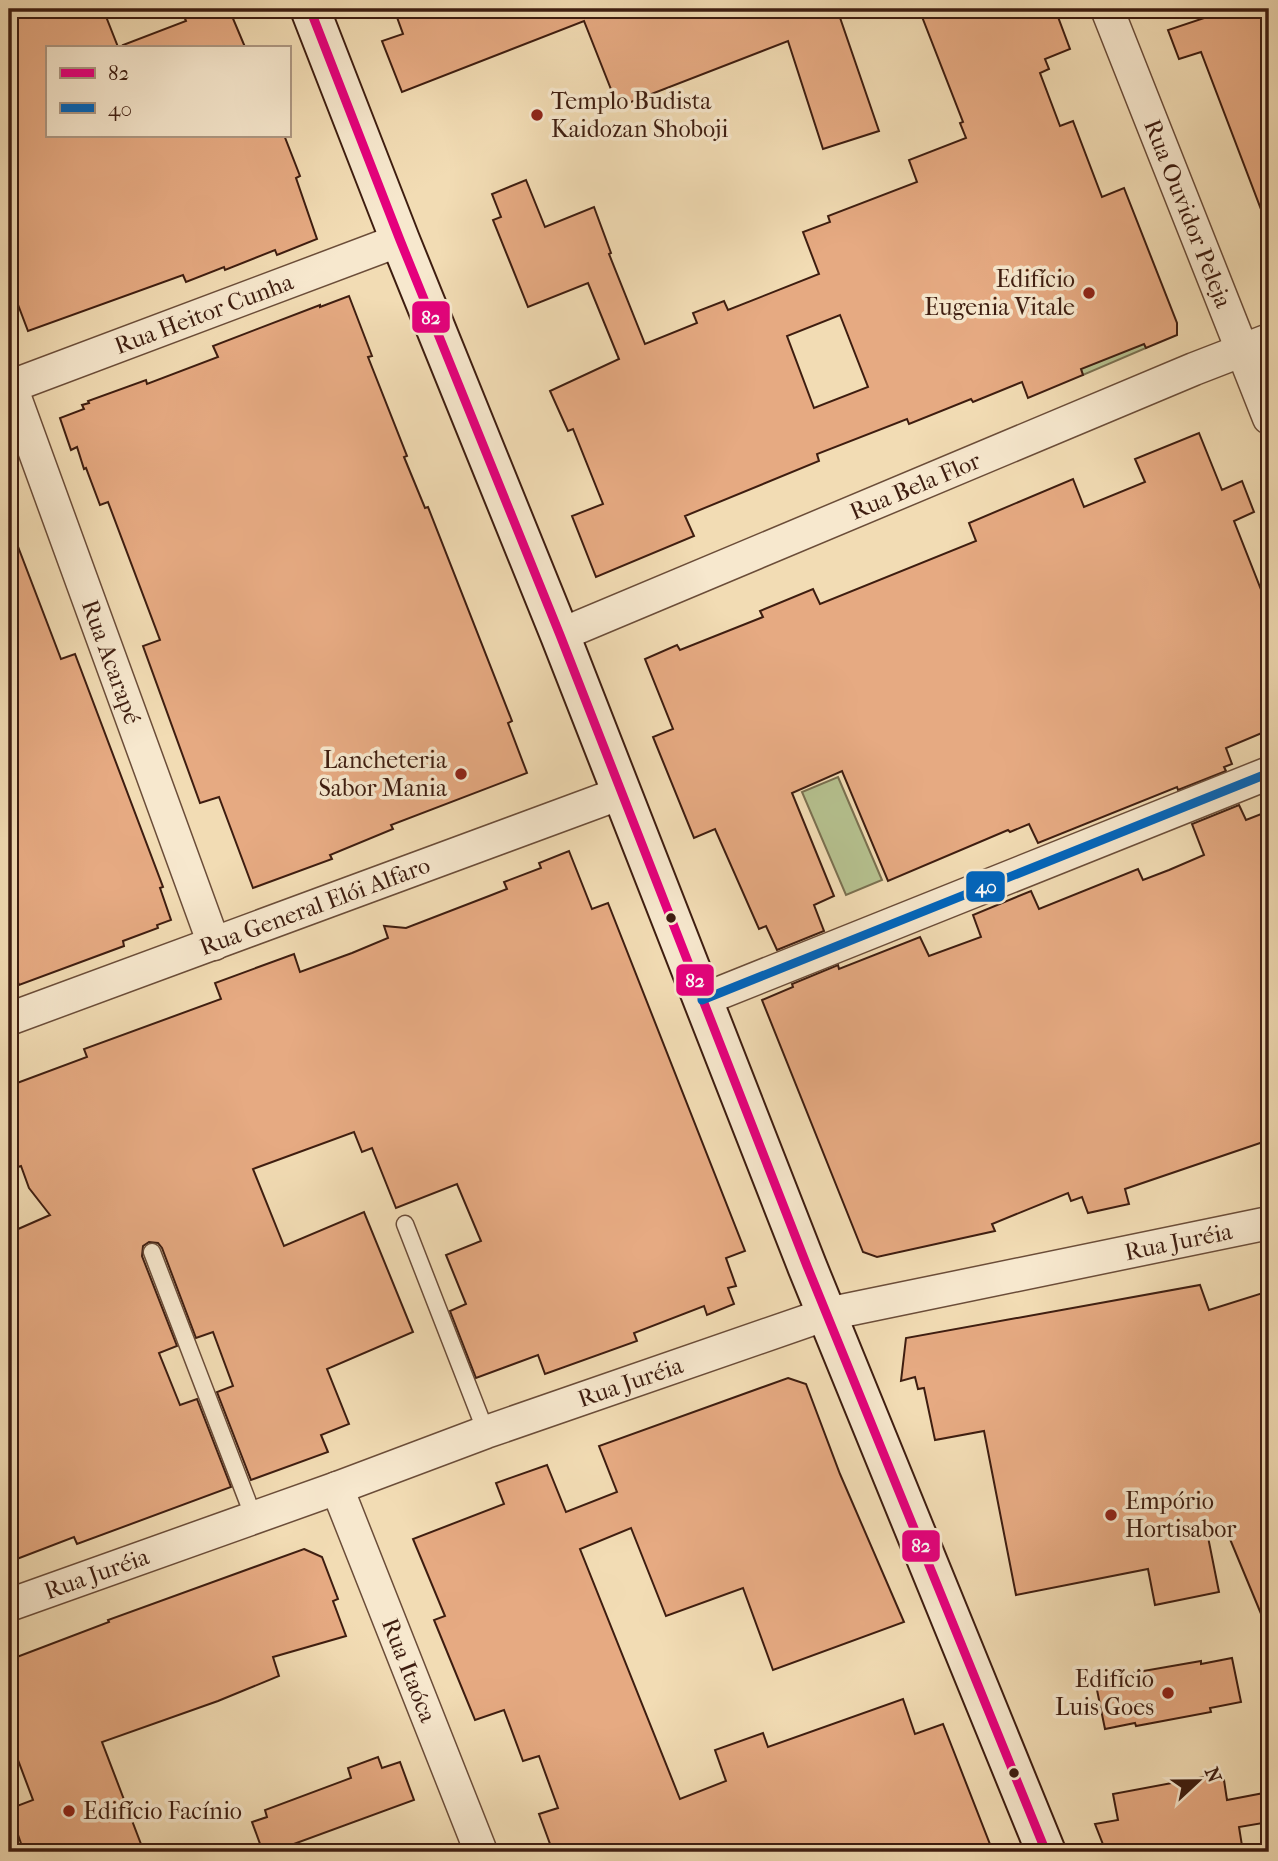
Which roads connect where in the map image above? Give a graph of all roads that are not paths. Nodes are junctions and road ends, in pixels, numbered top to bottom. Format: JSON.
{"nodes":[{"id":1,"x":310,"y":9,"type":"edge"},
{"id":2,"x":1107,"y":9,"type":"edge"},
{"id":3,"x":400,"y":240,"type":"junction"},
{"id":4,"x":1256,"y":345,"type":"edge"},
{"id":5,"x":9,"y":385,"type":"edge"},
{"id":6,"x":1269,"y":418,"type":"edge"},
{"id":7,"x":560,"y":635,"type":"junction"},
{"id":8,"x":1269,"y":773,"type":"edge"},
{"id":9,"x":621,"y":793,"type":"junction"},
{"id":10,"x":214,"y":944,"type":"junction"},
{"id":11,"x":702,"y":1000,"type":"junction"},
{"id":12,"x":9,"y":1019,"type":"edge"},
{"id":13,"x":1269,"y":1223,"type":"edge"},
{"id":14,"x":405,"y":1224,"type":"dead end"},
{"id":15,"x":152,"y":1252,"type":"dead end"},
{"id":16,"x":827,"y":1314,"type":"junction"},
{"id":17,"x":486,"y":1432,"type":"junction"},
{"id":18,"x":337,"y":1488,"type":"junction"},
{"id":19,"x":254,"y":1518,"type":"junction"},
{"id":20,"x":9,"y":1605,"type":"edge"},
{"id":21,"x":481,"y":1852,"type":"edge"},
{"id":22,"x":1045,"y":1852,"type":"edge"}],
"edges":[{"from":1,"to":3,"type":"street"},
{"from":2,"to":4,"type":"street","name":"Rua Ouvidor Peleja"},
{"from":3,"to":5,"type":"street","name":"Rua Heitor Cunha"},
{"from":3,"to":7,"type":"street"},
{"from":4,"to":6,"type":"street","name":"Rua Ouvidor Peleja"},
{"from":4,"to":7,"type":"street","name":"Rua Bela Flor"},
{"from":5,"to":10,"type":"street","name":"Rua Acarapé"},
{"from":7,"to":9,"type":"street"},
{"from":8,"to":11,"type":"street"},
{"from":9,"to":10,"type":"street","name":"Rua General Elói Alfaro"},
{"from":9,"to":11,"type":"street"},
{"from":10,"to":12,"type":"street","name":"Rua General Elói Alfaro"},
{"from":11,"to":16,"type":"street"},
{"from":13,"to":16,"type":"street","name":"Rua Juréia"},
{"from":14,"to":17,"type":"lane"},
{"from":15,"to":19,"type":"lane"},
{"from":16,"to":17,"type":"street","name":"Rua Juréia"},
{"from":16,"to":22,"type":"street"},
{"from":17,"to":18,"type":"street","name":"Rua Juréia"},
{"from":18,"to":19,"type":"street","name":"Rua Juréia"},
{"from":18,"to":21,"type":"street","name":"Rua Itaóca"},
{"from":19,"to":20,"type":"street","name":"Rua Juréia"}]}
